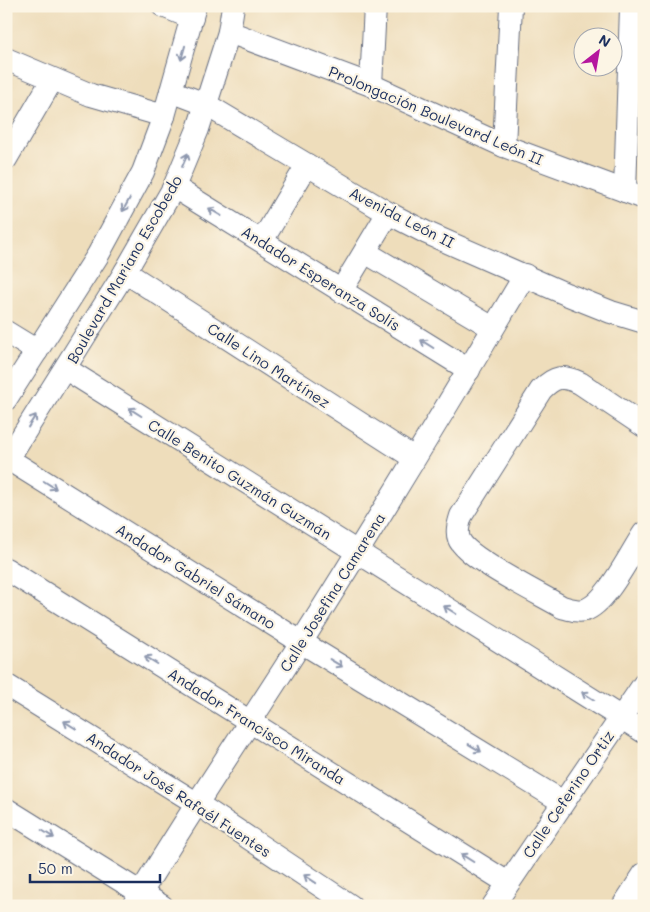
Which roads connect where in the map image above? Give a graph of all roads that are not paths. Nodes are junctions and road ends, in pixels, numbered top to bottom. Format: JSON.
{"nodes":[{"id":1,"x":163,"y":6,"type":"edge"},
{"id":2,"x":233,"y":6,"type":"edge"},
{"id":3,"x":375,"y":6,"type":"edge"},
{"id":4,"x":511,"y":6,"type":"edge"},
{"id":5,"x":634,"y":9,"type":"edge"},
{"id":6,"x":193,"y":12,"type":"edge"},
{"id":7,"x":229,"y":32,"type":"junction"},
{"id":8,"x":6,"y":59,"type":"edge"},
{"id":9,"x":52,"y":80,"type":"junction"},
{"id":10,"x":371,"y":85,"type":"junction"},
{"id":11,"x":171,"y":91,"type":"junction"},
{"id":12,"x":205,"y":104,"type":"junction"},
{"id":13,"x":164,"y":116,"type":"junction"},
{"id":14,"x":504,"y":146,"type":"junction"},
{"id":15,"x":6,"y":159,"type":"edge"},
{"id":16,"x":307,"y":165,"type":"junction"},
{"id":17,"x":174,"y":187,"type":"junction"},
{"id":18,"x":634,"y":195,"type":"edge"},
{"id":19,"x":388,"y":213,"type":"junction"},
{"id":20,"x":262,"y":241,"type":"junction"},
{"id":21,"x":365,"y":252,"type":"junction"},
{"id":22,"x":125,"y":272,"type":"junction"},
{"id":23,"x":525,"y":275,"type":"junction"},
{"id":24,"x":341,"y":291,"type":"junction"},
{"id":25,"x":644,"y":322,"type":"edge"},
{"id":26,"x":493,"y":328,"type":"junction"},
{"id":27,"x":6,"y":332,"type":"edge"},
{"id":28,"x":37,"y":351,"type":"junction"},
{"id":29,"x":66,"y":369,"type":"junction"},
{"id":30,"x":469,"y":370,"type":"junction"},
{"id":31,"x":6,"y":399,"type":"edge"},
{"id":32,"x":644,"y":426,"type":"edge"},
{"id":33,"x":414,"y":458,"type":"junction"},
{"id":34,"x":7,"y":461,"type":"edge"},
{"id":35,"x":644,"y":533,"type":"edge"},
{"id":36,"x":357,"y":553,"type":"junction"},
{"id":37,"x":6,"y":568,"type":"edge"},
{"id":38,"x":301,"y":642,"type":"junction"},
{"id":39,"x":644,"y":684,"type":"edge"},
{"id":40,"x":6,"y":685,"type":"edge"},
{"id":41,"x":620,"y":716,"type":"junction"},
{"id":42,"x":249,"y":722,"type":"junction"},
{"id":43,"x":644,"y":732,"type":"edge"},
{"id":44,"x":563,"y":802,"type":"junction"},
{"id":45,"x":196,"y":803,"type":"junction"},
{"id":46,"x":6,"y":809,"type":"edge"},
{"id":47,"x":642,"y":882,"type":"edge"},
{"id":48,"x":508,"y":883,"type":"junction"},
{"id":49,"x":138,"y":899,"type":"edge"},
{"id":50,"x":162,"y":906,"type":"edge"},
{"id":51,"x":351,"y":906,"type":"edge"},
{"id":52,"x":493,"y":906,"type":"edge"},
{"id":53,"x":623,"y":906,"type":"edge"}],
"edges":[{"from":1,"to":6,"type":"street"},
{"from":2,"to":7,"type":"street","name":"Boulevard Mariano Escobedo"},
{"from":3,"to":10,"type":"street"},
{"from":4,"to":14,"type":"street"},
{"from":5,"to":18,"type":"street"},
{"from":6,"to":11,"type":"street","name":"Boulevard Mariano Escobedo","one_way":true},
{"from":7,"to":10,"type":"street","name":"Prolongación Boulevard León II"},
{"from":7,"to":12,"type":"street","name":"Boulevard Mariano Escobedo"},
{"from":8,"to":9,"type":"street"},
{"from":9,"to":13,"type":"street"},
{"from":9,"to":15,"type":"street"},
{"from":10,"to":14,"type":"street","name":"Prolongación Boulevard León II"},
{"from":11,"to":12,"type":"street","name":"Avenida León II"},
{"from":11,"to":13,"type":"street","name":"Boulevard Mariano Escobedo"},
{"from":12,"to":16,"type":"street","name":"Avenida León II"},
{"from":17,"to":12,"type":"street","name":"Boulevard Mariano Escobedo","one_way":true},
{"from":13,"to":28,"type":"street","name":"Boulevard Mariano Escobedo","one_way":true},
{"from":14,"to":18,"type":"street","name":"Prolongación Boulevard León II"},
{"from":16,"to":19,"type":"street","name":"Avenida León II"},
{"from":16,"to":20,"type":"street"},
{"from":20,"to":17,"type":"street","name":"Andador Esperanza Solís","one_way":true},
{"from":17,"to":22,"type":"street","name":"Boulevard Mariano Escobedo"},
{"from":19,"to":21,"type":"street"},
{"from":19,"to":23,"type":"street","name":"Avenida León II"},
{"from":20,"to":24,"type":"street","name":"Andador Esperanza Solís"},
{"from":21,"to":24,"type":"street"},
{"from":21,"to":26,"type":"street"},
{"from":22,"to":29,"type":"street","name":"Boulevard Mariano Escobedo"},
{"from":22,"to":33,"type":"street","name":"Calle Lino Martínez"},
{"from":23,"to":25,"type":"street","name":"Avenida León II"},
{"from":23,"to":26,"type":"street","name":"Calle Josefina Camarena"},
{"from":30,"to":24,"type":"street","name":"Andador Esperanza Solís","one_way":true},
{"from":26,"to":30,"type":"street","name":"Calle Josefina Camarena"},
{"from":27,"to":28,"type":"street"},
{"from":28,"to":31,"type":"street","name":"Boulevard Mariano Escobedo"},
{"from":34,"to":29,"type":"street","name":"Boulevard Mariano Escobedo","one_way":true},
{"from":36,"to":29,"type":"street","name":"Calle Benito Guzmán Guzmán","one_way":true},
{"from":30,"to":33,"type":"street","name":"Calle Josefina Camarena"},
{"from":32,"to":35,"type":"street"},
{"from":33,"to":36,"type":"street","name":"Calle Josefina Camarena"},
{"from":34,"to":38,"type":"street","name":"Andador Gabriel Sámano","one_way":true},
{"from":36,"to":38,"type":"street","name":"Calle Josefina Camarena"},
{"from":41,"to":36,"type":"street","name":"Calle Benito Guzmán Guzmán","one_way":true},
{"from":42,"to":37,"type":"street","name":"Andador Francisco Miranda","one_way":true},
{"from":38,"to":42,"type":"street","name":"Calle Josefina Camarena"},
{"from":38,"to":44,"type":"street","name":"Andador Gabriel Sámano","one_way":true},
{"from":39,"to":41,"type":"street","name":"Calle Ceferino Ortiz"},
{"from":45,"to":40,"type":"street","name":"Andador José Rafaél Fuentes","one_way":true},
{"from":41,"to":43,"type":"street","name":"Calle Benito Guzmán Guzmán"},
{"from":41,"to":44,"type":"street","name":"Calle Ceferino Ortiz"},
{"from":42,"to":45,"type":"street","name":"Calle Josefina Camarena"},
{"from":48,"to":42,"type":"street","name":"Andador Francisco Miranda","one_way":true},
{"from":44,"to":48,"type":"street","name":"Calle Ceferino Ortiz"},
{"from":45,"to":49,"type":"street","name":"Calle Josefina Camarena"},
{"from":51,"to":45,"type":"street","name":"Andador José Rafaél Fuentes","one_way":true},
{"from":46,"to":49,"type":"street","one_way":true},
{"from":47,"to":53,"type":"street"},
{"from":48,"to":52,"type":"street","name":"Calle Ceferino Ortiz"},
{"from":49,"to":50,"type":"street"}]}
